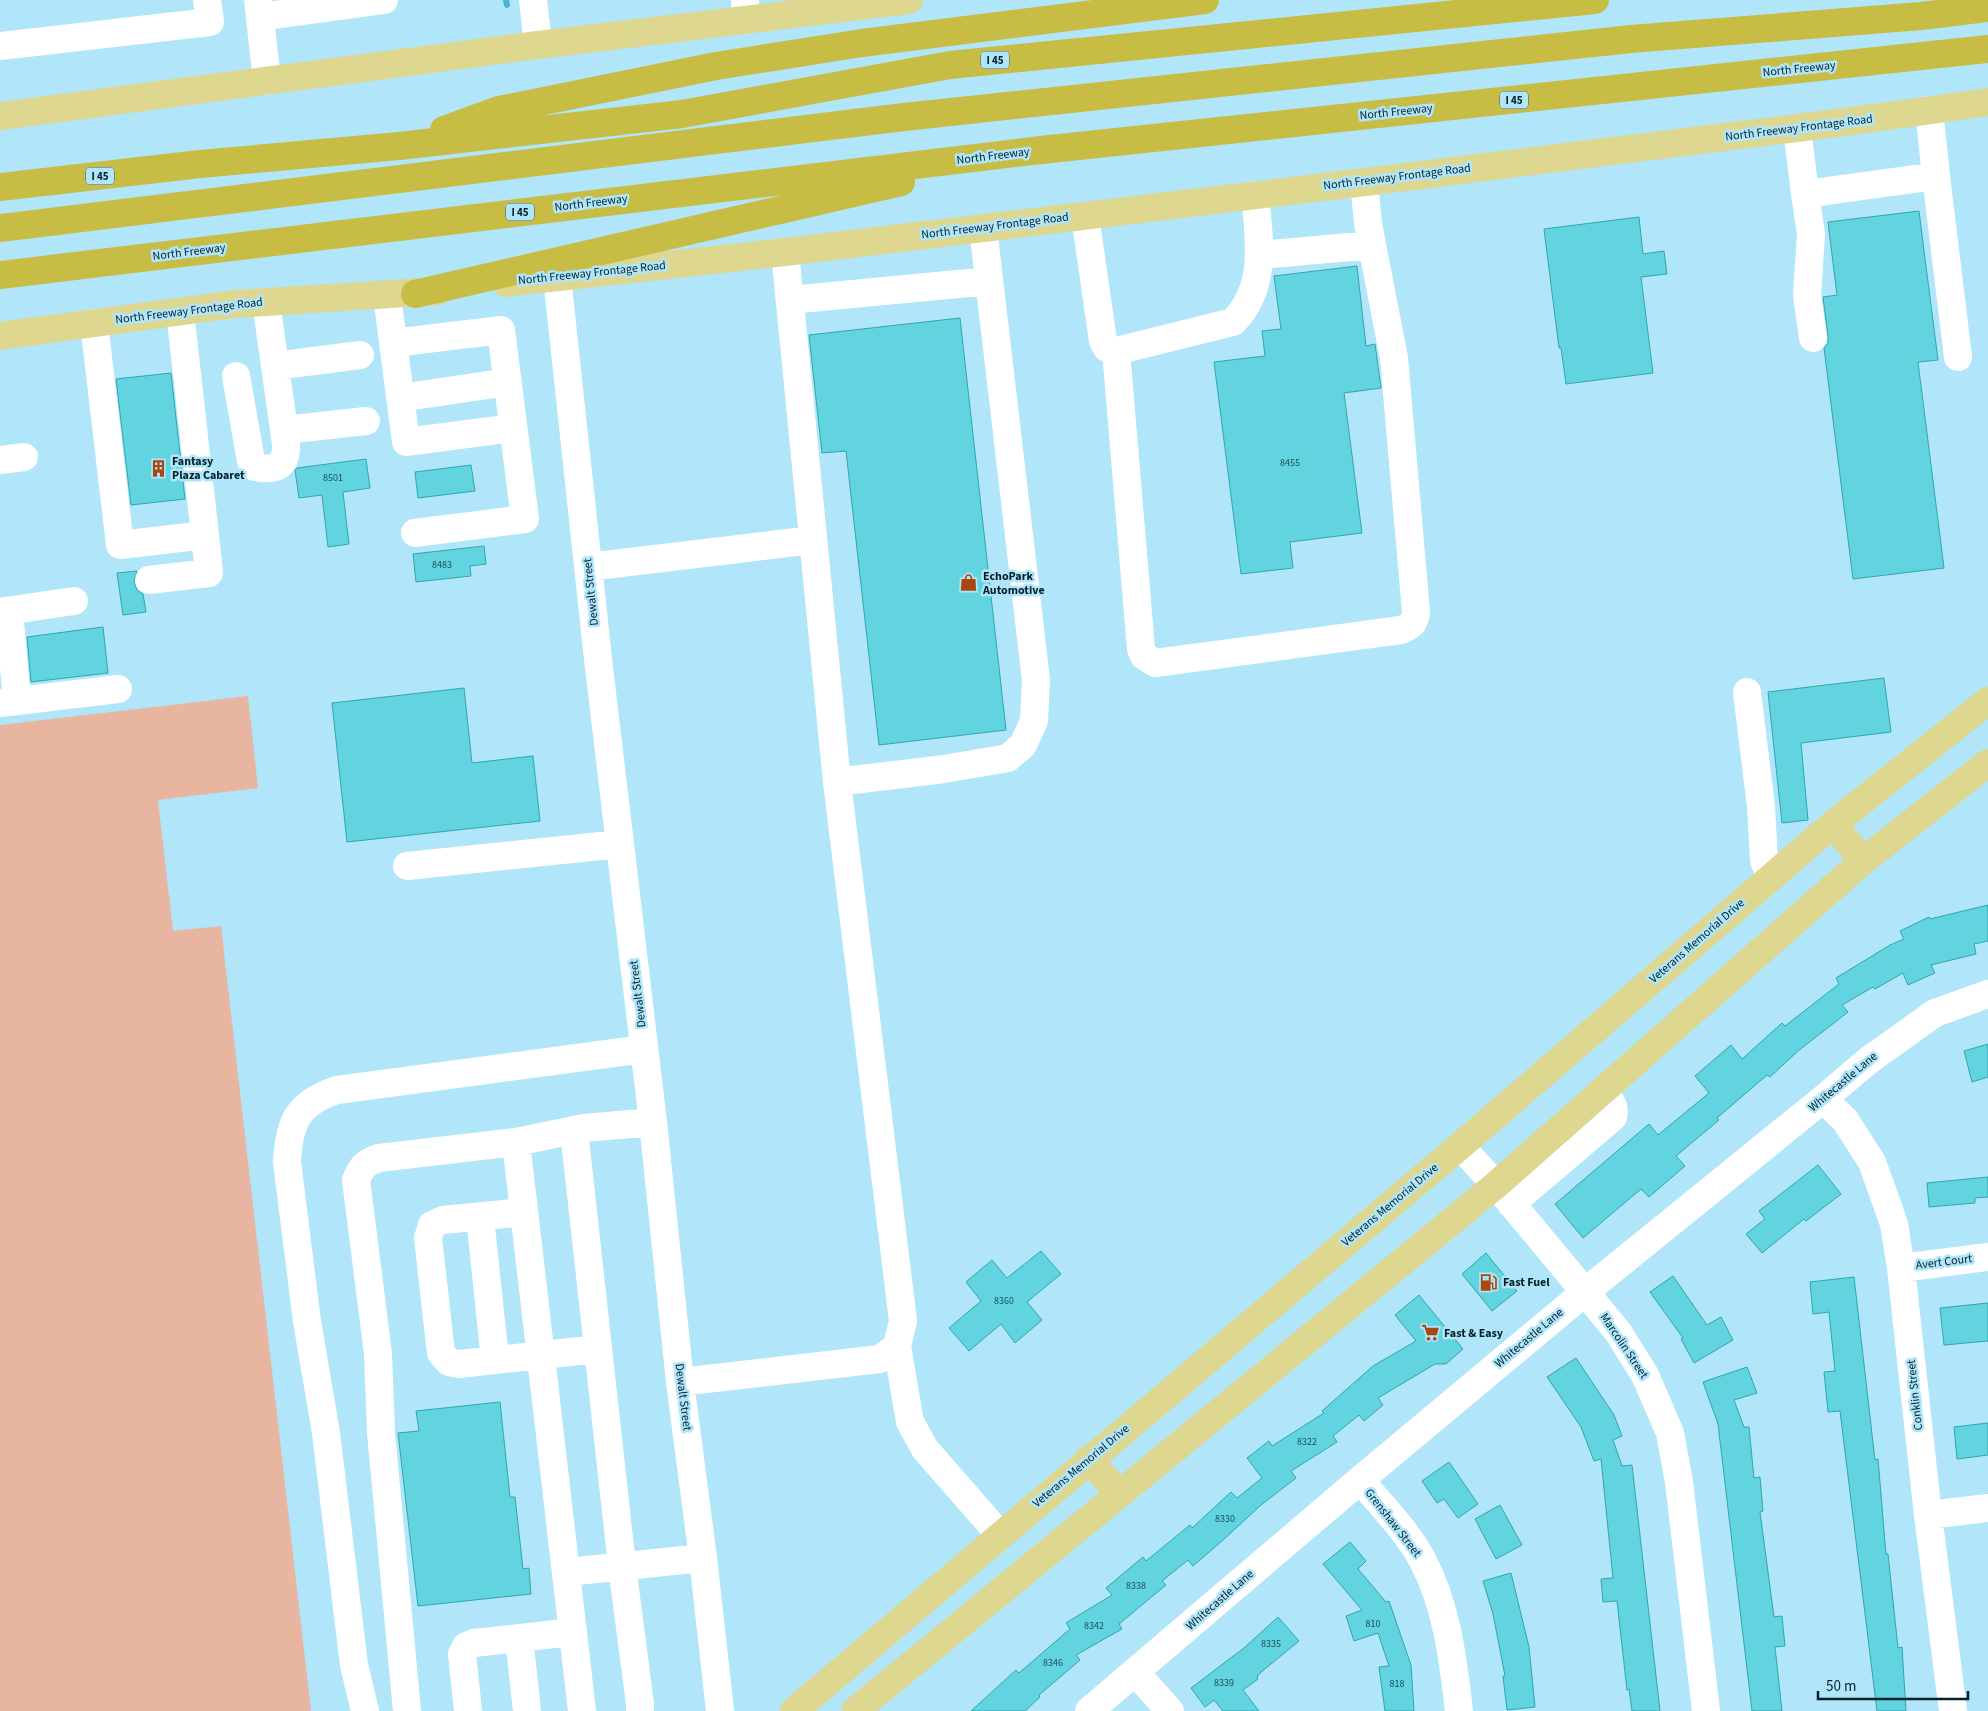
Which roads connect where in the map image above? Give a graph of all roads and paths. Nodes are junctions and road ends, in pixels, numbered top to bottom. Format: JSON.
{"nodes":[{"id":1,"x":207,"y":0,"type":"edge"},
{"id":2,"x":384,"y":0,"type":"edge"},
{"id":3,"x":533,"y":0,"type":"edge"},
{"id":4,"x":1205,"y":0,"type":"edge"},
{"id":5,"x":1595,"y":0,"type":"edge"},
{"id":6,"x":899,"y":1,"type":"edge"},
{"id":7,"x":1988,"y":8,"type":"edge"},
{"id":8,"x":259,"y":9,"type":"edge"},
{"id":9,"x":746,"y":10,"type":"edge"},
{"id":10,"x":538,"y":45,"type":"junction"},
{"id":11,"x":0,"y":46,"type":"edge"},
{"id":12,"x":1988,"y":50,"type":"edge"},
{"id":13,"x":267,"y":81,"type":"junction"},
{"id":14,"x":1988,"y":102,"type":"edge"},
{"id":15,"x":1929,"y":110,"type":"junction"},
{"id":16,"x":0,"y":116,"type":"edge"},
{"id":17,"x":1797,"y":128,"type":"junction"},
{"id":18,"x":399,"y":146,"type":"junction"},
{"id":19,"x":1040,"y":150,"type":"junction"},
{"id":20,"x":1936,"y":176,"type":"junction"},
{"id":21,"x":1364,"y":182,"type":"junction"},
{"id":22,"x":0,"y":188,"type":"edge"},
{"id":23,"x":1805,"y":194,"type":"junction"},
{"id":24,"x":1255,"y":195,"type":"junction"},
{"id":25,"x":1085,"y":216,"type":"junction"},
{"id":26,"x":0,"y":228,"type":"edge"},
{"id":27,"x":983,"y":228,"type":"junction"},
{"id":28,"x":1372,"y":245,"type":"junction"},
{"id":29,"x":785,"y":252,"type":"junction"},
{"id":30,"x":1260,"y":255,"type":"junction"},
{"id":31,"x":0,"y":275,"type":"edge"},
{"id":32,"x":557,"y":277,"type":"junction"},
{"id":33,"x":989,"y":281,"type":"junction"},
{"id":34,"x":415,"y":294,"type":"junction"},
{"id":35,"x":388,"y":296,"type":"junction"},
{"id":36,"x":790,"y":300,"type":"junction"},
{"id":37,"x":266,"y":302,"type":"junction"},
{"id":38,"x":180,"y":312,"type":"junction"},
{"id":39,"x":94,"y":323,"type":"junction"},
{"id":40,"x":0,"y":336,"type":"edge"},
{"id":41,"x":1813,"y":338,"type":"dead end"},
{"id":42,"x":393,"y":343,"type":"junction"},
{"id":43,"x":1116,"y":351,"type":"junction"},
{"id":44,"x":360,"y":355,"type":"dead end"},
{"id":45,"x":1958,"y":357,"type":"dead end"},
{"id":46,"x":275,"y":366,"type":"junction"},
{"id":47,"x":236,"y":376,"type":"dead end"},
{"id":48,"x":508,"y":382,"type":"junction"},
{"id":49,"x":400,"y":398,"type":"junction"},
{"id":50,"x":366,"y":421,"type":"dead end"},
{"id":51,"x":513,"y":428,"type":"junction"},
{"id":52,"x":284,"y":430,"type":"junction"},
{"id":53,"x":415,"y":533,"type":"dead end"},
{"id":54,"x":205,"y":535,"type":"junction"},
{"id":55,"x":813,"y":540,"type":"junction"},
{"id":56,"x":588,"y":567,"type":"junction"},
{"id":57,"x":149,"y":580,"type":"dead end"},
{"id":58,"x":74,"y":601,"type":"dead end"},
{"id":59,"x":4,"y":612,"type":"edge"},
{"id":60,"x":118,"y":688,"type":"dead end"},
{"id":61,"x":1747,"y":692,"type":"dead end"},
{"id":62,"x":1988,"y":701,"type":"edge"},
{"id":63,"x":8,"y":702,"type":"edge"},
{"id":64,"x":1988,"y":763,"type":"edge"},
{"id":65,"x":837,"y":782,"type":"junction"},
{"id":66,"x":1833,"y":824,"type":"junction"},
{"id":67,"x":620,"y":844,"type":"junction"},
{"id":68,"x":1863,"y":861,"type":"junction"},
{"id":69,"x":407,"y":866,"type":"dead end"},
{"id":70,"x":1770,"y":878,"type":"junction"},
{"id":71,"x":1988,"y":994,"type":"edge"},
{"id":72,"x":644,"y":1049,"type":"junction"},
{"id":73,"x":1823,"y":1099,"type":"junction"},
{"id":74,"x":653,"y":1122,"type":"junction"},
{"id":75,"x":574,"y":1130,"type":"junction"},
{"id":76,"x":516,"y":1142,"type":"junction"},
{"id":77,"x":1460,"y":1146,"type":"junction"},
{"id":78,"x":1504,"y":1195,"type":"junction"},
{"id":79,"x":524,"y":1212,"type":"junction"},
{"id":80,"x":480,"y":1217,"type":"junction"},
{"id":81,"x":1988,"y":1257,"type":"edge"},
{"id":82,"x":1901,"y":1268,"type":"junction"},
{"id":83,"x":1585,"y":1292,"type":"junction"},
{"id":84,"x":897,"y":1346,"type":"junction"},
{"id":85,"x":598,"y":1349,"type":"junction"},
{"id":86,"x":541,"y":1355,"type":"junction"},
{"id":87,"x":495,"y":1360,"type":"junction"},
{"id":88,"x":680,"y":1382,"type":"junction"},
{"id":89,"x":1089,"y":1459,"type":"junction"},
{"id":90,"x":1360,"y":1480,"type":"junction"},
{"id":91,"x":1120,"y":1494,"type":"junction"},
{"id":92,"x":1988,"y":1508,"type":"edge"},
{"id":93,"x":1928,"y":1515,"type":"junction"},
{"id":94,"x":1000,"y":1535,"type":"junction"},
{"id":95,"x":703,"y":1558,"type":"junction"},
{"id":96,"x":622,"y":1566,"type":"junction"},
{"id":97,"x":567,"y":1572,"type":"junction"},
{"id":98,"x":573,"y":1632,"type":"junction"},
{"id":99,"x":519,"y":1638,"type":"junction"},
{"id":100,"x":1136,"y":1673,"type":"junction"},
{"id":101,"x":365,"y":1711,"type":"edge"},
{"id":102,"x":407,"y":1711,"type":"edge"},
{"id":103,"x":468,"y":1711,"type":"edge"},
{"id":104,"x":527,"y":1711,"type":"edge"},
{"id":105,"x":582,"y":1711,"type":"edge"},
{"id":106,"x":640,"y":1711,"type":"edge"},
{"id":107,"x":720,"y":1711,"type":"edge"},
{"id":108,"x":794,"y":1711,"type":"edge"},
{"id":109,"x":854,"y":1711,"type":"edge"},
{"id":110,"x":1089,"y":1711,"type":"edge"},
{"id":111,"x":1170,"y":1711,"type":"edge"},
{"id":112,"x":1459,"y":1711,"type":"edge"},
{"id":113,"x":1706,"y":1711,"type":"edge"},
{"id":114,"x":1953,"y":1711,"type":"edge"}],
"edges":[{"from":1,"to":11,"type":"street"},
{"from":2,"to":8,"type":"street"},
{"from":3,"to":10,"type":"street"},
{"from":4,"to":18,"type":"highway"},
{"from":5,"to":18,"type":"highway","number":"I 45"},
{"from":6,"to":9,"type":"main road"},
{"from":7,"to":26,"type":"highway"},
{"from":8,"to":13,"type":"street"},
{"from":9,"to":10,"type":"main road"},
{"from":10,"to":13,"type":"main road"},
{"from":12,"to":19,"type":"highway","name":"North Freeway","number":"I 45"},
{"from":13,"to":16,"type":"main road"},
{"from":14,"to":15,"type":"main road","name":"North Freeway Frontage Road"},
{"from":15,"to":17,"type":"main road","name":"North Freeway Frontage Road"},
{"from":15,"to":20,"type":"street"},
{"from":17,"to":21,"type":"main road","name":"North Freeway Frontage Road"},
{"from":17,"to":23,"type":"street"},
{"from":18,"to":22,"type":"highway","number":"I 45"},
{"from":19,"to":31,"type":"highway","name":"North Freeway","number":"I 45"},
{"from":19,"to":34,"type":"highway"},
{"from":20,"to":23,"type":"street"},
{"from":20,"to":45,"type":"street"},
{"from":21,"to":24,"type":"main road","name":"North Freeway Frontage Road"},
{"from":21,"to":28,"type":"street"},
{"from":23,"to":41,"type":"street"},
{"from":24,"to":25,"type":"main road","name":"North Freeway Frontage Road"},
{"from":24,"to":30,"type":"street"},
{"from":25,"to":27,"type":"main road","name":"North Freeway Frontage Road"},
{"from":25,"to":43,"type":"street"},
{"from":27,"to":29,"type":"main road","name":"North Freeway Frontage Road"},
{"from":27,"to":33,"type":"street"},
{"from":28,"to":30,"type":"street"},
{"from":28,"to":43,"type":"street"},
{"from":29,"to":32,"type":"main road","name":"North Freeway Frontage Road"},
{"from":29,"to":36,"type":"street"},
{"from":30,"to":43,"type":"street"},
{"from":32,"to":34,"type":"main road","name":"North Freeway Frontage Road"},
{"from":32,"to":56,"type":"street","name":"Dewalt Street"},
{"from":33,"to":36,"type":"street"},
{"from":33,"to":65,"type":"street"},
{"from":34,"to":35,"type":"main road","name":"North Freeway Frontage Road"},
{"from":35,"to":37,"type":"main road","name":"North Freeway Frontage Road"},
{"from":35,"to":42,"type":"street"},
{"from":36,"to":55,"type":"street"},
{"from":37,"to":38,"type":"main road","name":"North Freeway Frontage Road"},
{"from":37,"to":46,"type":"street"},
{"from":38,"to":39,"type":"main road","name":"North Freeway Frontage Road"},
{"from":38,"to":54,"type":"street"},
{"from":39,"to":40,"type":"main road","name":"North Freeway Frontage Road"},
{"from":39,"to":54,"type":"street"},
{"from":42,"to":48,"type":"street"},
{"from":42,"to":49,"type":"street"},
{"from":44,"to":46,"type":"street"},
{"from":46,"to":52,"type":"street"},
{"from":47,"to":52,"type":"street"},
{"from":48,"to":49,"type":"street"},
{"from":48,"to":51,"type":"street"},
{"from":49,"to":51,"type":"street"},
{"from":50,"to":52,"type":"street"},
{"from":51,"to":53,"type":"street"},
{"from":54,"to":57,"type":"street"},
{"from":55,"to":56,"type":"street"},
{"from":55,"to":65,"type":"street"},
{"from":56,"to":67,"type":"street","name":"Dewalt Street"},
{"from":58,"to":59,"type":"street"},
{"from":59,"to":63,"type":"street"},
{"from":60,"to":63,"type":"street"},
{"from":61,"to":70,"type":"street"},
{"from":62,"to":66,"type":"main road","name":"Veterans Memorial Drive"},
{"from":64,"to":68,"type":"main road"},
{"from":65,"to":84,"type":"street"},
{"from":66,"to":68,"type":"main road"},
{"from":66,"to":70,"type":"main road","name":"Veterans Memorial Drive"},
{"from":67,"to":69,"type":"street"},
{"from":67,"to":72,"type":"street","name":"Dewalt Street"},
{"from":68,"to":78,"type":"main road"},
{"from":70,"to":77,"type":"main road","name":"Veterans Memorial Drive"},
{"from":71,"to":73,"type":"street","name":"Whitecastle Lane"},
{"from":72,"to":74,"type":"street","name":"Dewalt Street"},
{"from":72,"to":101,"type":"street"},
{"from":73,"to":82,"type":"street","name":"Conklin Street"},
{"from":73,"to":83,"type":"street","name":"Whitecastle Lane"},
{"from":74,"to":75,"type":"street"},
{"from":74,"to":88,"type":"street","name":"Dewalt Street"},
{"from":75,"to":76,"type":"street"},
{"from":75,"to":85,"type":"street"},
{"from":76,"to":79,"type":"street"},
{"from":76,"to":102,"type":"street"},
{"from":77,"to":78,"type":"street","name":"Marcolin Street"},
{"from":77,"to":89,"type":"main road","name":"Veterans Memorial Drive"},
{"from":78,"to":83,"type":"street","name":"Marcolin Street"},
{"from":78,"to":91,"type":"main road"},
{"from":79,"to":80,"type":"street"},
{"from":79,"to":86,"type":"street"},
{"from":80,"to":87,"type":"street"},
{"from":80,"to":87,"type":"street"},
{"from":81,"to":82,"type":"street","name":"Avert Court"},
{"from":82,"to":93,"type":"street","name":"Conklin Street"},
{"from":83,"to":90,"type":"street","name":"Whitecastle Lane"},
{"from":83,"to":113,"type":"street","name":"Marcolin Street"},
{"from":84,"to":88,"type":"street"},
{"from":84,"to":94,"type":"street"},
{"from":85,"to":86,"type":"street"},
{"from":85,"to":96,"type":"street"},
{"from":86,"to":87,"type":"street"},
{"from":86,"to":97,"type":"street"},
{"from":88,"to":95,"type":"street","name":"Dewalt Street"},
{"from":89,"to":91,"type":"main road"},
{"from":89,"to":94,"type":"main road","name":"Veterans Memorial Drive"},
{"from":90,"to":100,"type":"street","name":"Whitecastle Lane"},
{"from":90,"to":112,"type":"street","name":"Grenshaw Street"},
{"from":91,"to":109,"type":"main road"},
{"from":92,"to":93,"type":"street"},
{"from":93,"to":114,"type":"street","name":"Conklin Street"},
{"from":94,"to":108,"type":"main road","name":"Veterans Memorial Drive"},
{"from":95,"to":96,"type":"street"},
{"from":95,"to":107,"type":"street","name":"Dewalt Street"},
{"from":96,"to":97,"type":"street"},
{"from":96,"to":106,"type":"street"},
{"from":97,"to":98,"type":"street"},
{"from":98,"to":99,"type":"street"},
{"from":98,"to":105,"type":"street"},
{"from":99,"to":103,"type":"street"},
{"from":99,"to":104,"type":"street"},
{"from":100,"to":110,"type":"street","name":"Whitecastle Lane"},
{"from":100,"to":111,"type":"street"}]}
